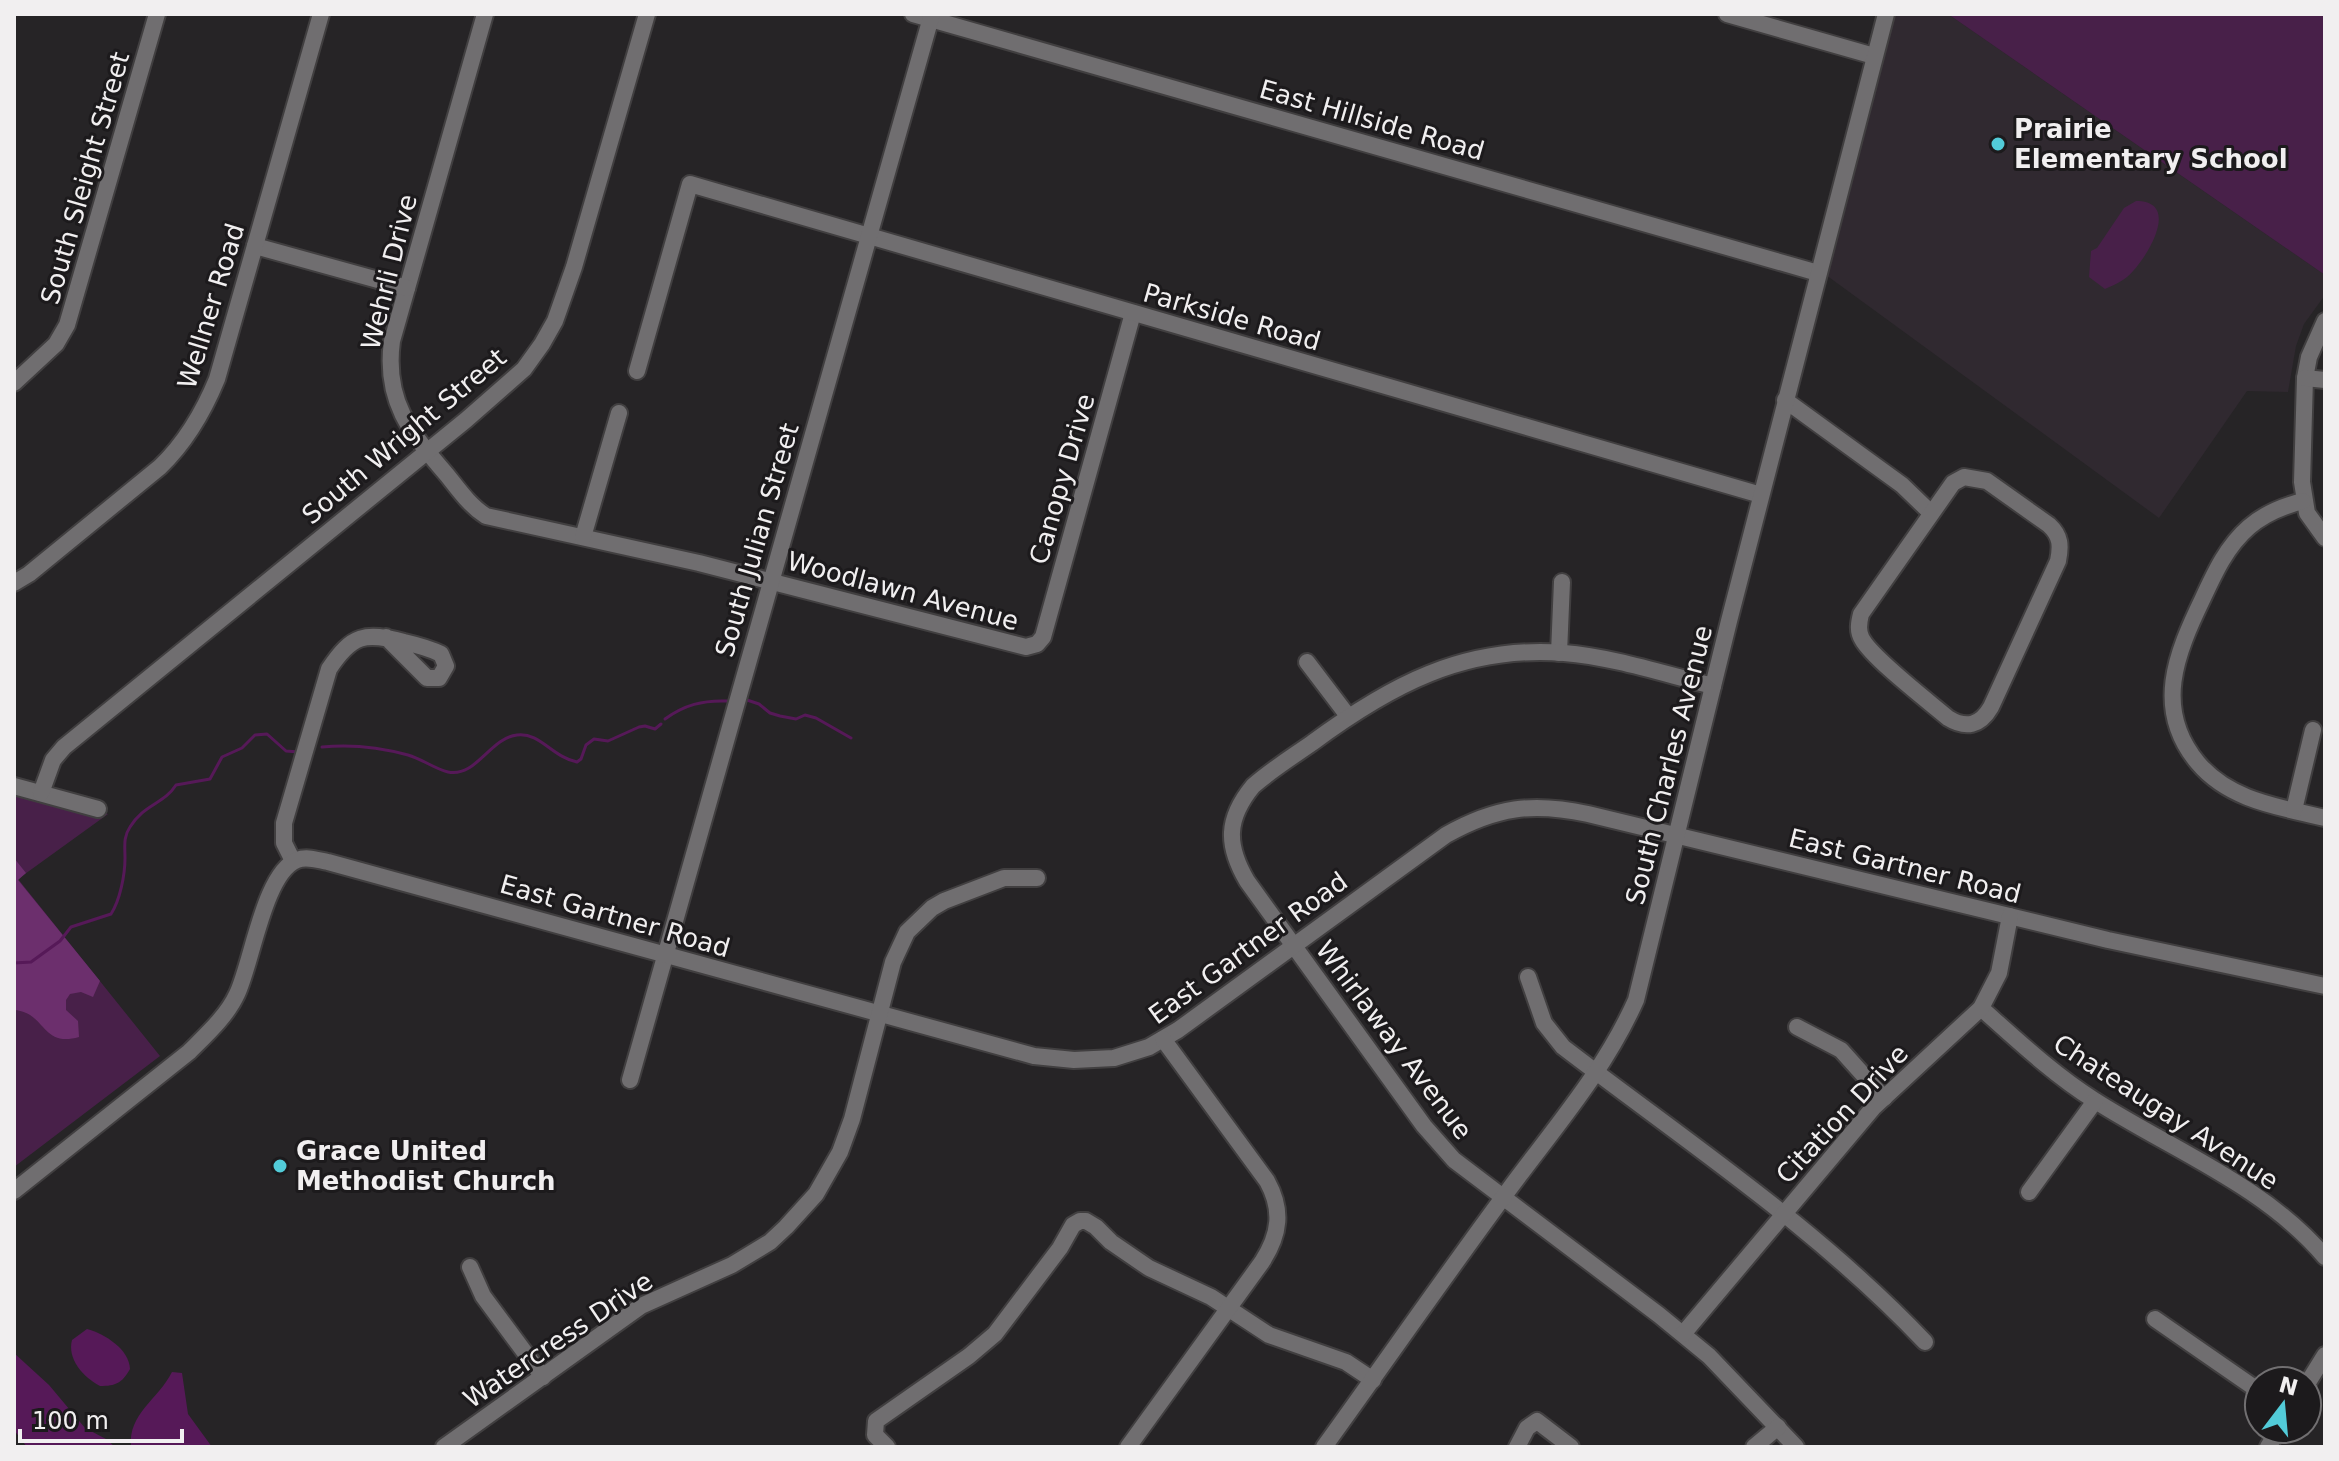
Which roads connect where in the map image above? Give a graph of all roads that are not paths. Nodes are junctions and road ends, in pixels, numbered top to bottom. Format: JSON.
{"nodes":[{"id":1,"x":157,"y":14,"type":"edge"},
{"id":2,"x":321,"y":14,"type":"edge"},
{"id":3,"x":485,"y":14,"type":"edge"},
{"id":4,"x":647,"y":14,"type":"edge"},
{"id":5,"x":913,"y":14,"type":"edge"},
{"id":6,"x":1727,"y":14,"type":"edge"},
{"id":7,"x":1886,"y":14,"type":"edge"},
{"id":8,"x":931,"y":16,"type":"edge"},
{"id":9,"x":1874,"y":56,"type":"junction"},
{"id":10,"x":869,"y":236,"type":"junction"},
{"id":11,"x":255,"y":246,"type":"junction"},
{"id":12,"x":1818,"y":273,"type":"junction"},
{"id":13,"x":407,"y":288,"type":"junction"},
{"id":14,"x":1133,"y":313,"type":"junction"},
{"id":15,"x":2325,"y":321,"type":"edge"},
{"id":16,"x":637,"y":371,"type":"dead end"},
{"id":17,"x":2305,"y":378,"type":"junction"},
{"id":18,"x":2325,"y":380,"type":"edge"},
{"id":19,"x":14,"y":383,"type":"edge"},
{"id":20,"x":1785,"y":400,"type":"junction"},
{"id":21,"x":619,"y":413,"type":"dead end"},
{"id":22,"x":426,"y":451,"type":"junction"},
{"id":23,"x":1761,"y":495,"type":"junction"},
{"id":24,"x":2303,"y":501,"type":"junction"},
{"id":25,"x":1931,"y":513,"type":"junction"},
{"id":26,"x":486,"y":516,"type":"joint"},
{"id":27,"x":583,"y":537,"type":"junction"},
{"id":28,"x":2325,"y":538,"type":"edge"},
{"id":29,"x":770,"y":581,"type":"junction"},
{"id":30,"x":1562,"y":582,"type":"dead end"},
{"id":31,"x":14,"y":583,"type":"edge"},
{"id":32,"x":386,"y":637,"type":"dead end"},
{"id":33,"x":1026,"y":647,"type":"joint"},
{"id":34,"x":1559,"y":653,"type":"junction"},
{"id":35,"x":1307,"y":662,"type":"dead end"},
{"id":36,"x":1713,"y":686,"type":"junction"},
{"id":37,"x":1348,"y":716,"type":"junction"},
{"id":38,"x":2313,"y":730,"type":"dead end"},
{"id":39,"x":14,"y":786,"type":"edge"},
{"id":40,"x":41,"y":793,"type":"junction"},
{"id":41,"x":98,"y":809,"type":"dead end"},
{"id":42,"x":2294,"y":810,"type":"junction"},
{"id":43,"x":2325,"y":818,"type":"edge"},
{"id":44,"x":1676,"y":835,"type":"junction"},
{"id":45,"x":293,"y":861,"type":"junction"},
{"id":46,"x":1037,"y":878,"type":"dead end"},
{"id":47,"x":2010,"y":916,"type":"junction"},
{"id":48,"x":1293,"y":945,"type":"junction"},
{"id":49,"x":665,"y":955,"type":"junction"},
{"id":50,"x":1528,"y":977,"type":"dead end"},
{"id":51,"x":2325,"y":986,"type":"edge"},
{"id":52,"x":1981,"y":1008,"type":"junction"},
{"id":53,"x":879,"y":1015,"type":"junction"},
{"id":54,"x":1797,"y":1027,"type":"dead end"},
{"id":55,"x":1163,"y":1039,"type":"junction"},
{"id":56,"x":1596,"y":1073,"type":"junction"},
{"id":57,"x":630,"y":1080,"type":"dead end"},
{"id":58,"x":1884,"y":1098,"type":"junction"},
{"id":59,"x":2095,"y":1101,"type":"junction"},
{"id":60,"x":14,"y":1191,"type":"edge"},
{"id":61,"x":2029,"y":1192,"type":"dead end"},
{"id":62,"x":1502,"y":1198,"type":"junction"},
{"id":63,"x":1784,"y":1213,"type":"junction"},
{"id":64,"x":2325,"y":1257,"type":"edge"},
{"id":65,"x":470,"y":1267,"type":"dead end"},
{"id":66,"x":1228,"y":1309,"type":"junction"},
{"id":67,"x":2155,"y":1319,"type":"dead end"},
{"id":68,"x":1683,"y":1334,"type":"junction"},
{"id":69,"x":1925,"y":1342,"type":"dead end"},
{"id":70,"x":543,"y":1377,"type":"junction"},
{"id":71,"x":1373,"y":1380,"type":"junction"},
{"id":72,"x":2243,"y":1380,"type":"edge"},
{"id":73,"x":1778,"y":1427,"type":"junction"},
{"id":74,"x":444,"y":1447,"type":"edge"},
{"id":75,"x":887,"y":1447,"type":"edge"},
{"id":76,"x":1128,"y":1447,"type":"edge"},
{"id":77,"x":1324,"y":1447,"type":"edge"},
{"id":78,"x":1517,"y":1447,"type":"edge"},
{"id":79,"x":1571,"y":1447,"type":"edge"},
{"id":80,"x":1754,"y":1447,"type":"edge"},
{"id":81,"x":1796,"y":1447,"type":"edge"}],
"edges":[{"from":1,"to":19,"type":"street","name":"South Sleight Street"},
{"from":2,"to":11,"type":"street","name":"Wellner Road"},
{"from":3,"to":13,"type":"street","name":"Wehrli Drive"},
{"from":4,"to":22,"type":"street","name":"South Wright Street"},
{"from":5,"to":8,"type":"street","name":"East Hillside Road"},
{"from":6,"to":9,"type":"street"},
{"from":7,"to":9,"type":"street","name":"South Charles Avenue"},
{"from":8,"to":10,"type":"street","name":"South Julian Street"},
{"from":8,"to":12,"type":"street","name":"East Hillside Road"},
{"from":9,"to":12,"type":"street","name":"South Charles Avenue"},
{"from":10,"to":14,"type":"street","name":"Parkside Road"},
{"from":10,"to":16,"type":"street","name":"Parkside Road"},
{"from":10,"to":29,"type":"street","name":"South Julian Street"},
{"from":11,"to":13,"type":"street"},
{"from":11,"to":31,"type":"street","name":"Wellner Road"},
{"from":12,"to":20,"type":"street","name":"South Charles Avenue"},
{"from":13,"to":22,"type":"street","name":"Wehrli Drive"},
{"from":14,"to":23,"type":"street","name":"Parkside Road"},
{"from":14,"to":33,"type":"street","name":"Canopy Drive"},
{"from":15,"to":17,"type":"street"},
{"from":17,"to":18,"type":"street"},
{"from":17,"to":24,"type":"street"},
{"from":20,"to":23,"type":"street","name":"South Charles Avenue"},
{"from":20,"to":25,"type":"street"},
{"from":21,"to":27,"type":"street"},
{"from":22,"to":26,"type":"street","name":"Wehrli Drive"},
{"from":22,"to":40,"type":"street","name":"South Wright Street"},
{"from":23,"to":36,"type":"street","name":"South Charles Avenue"},
{"from":24,"to":28,"type":"street"},
{"from":24,"to":42,"type":"street"},
{"from":25,"to":25,"type":"street"},
{"from":26,"to":27,"type":"street","name":"Woodlawn Avenue"},
{"from":27,"to":29,"type":"street","name":"Woodlawn Avenue"},
{"from":29,"to":33,"type":"street","name":"Woodlawn Avenue"},
{"from":29,"to":49,"type":"street","name":"South Julian Street"},
{"from":30,"to":34,"type":"street"},
{"from":32,"to":45,"type":"street"},
{"from":34,"to":36,"type":"street","name":"Whirlaway Avenue"},
{"from":34,"to":37,"type":"street","name":"Whirlaway Avenue"},
{"from":35,"to":37,"type":"street"},
{"from":36,"to":44,"type":"street","name":"South Charles Avenue"},
{"from":37,"to":48,"type":"street","name":"Whirlaway Avenue"},
{"from":38,"to":42,"type":"street"},
{"from":39,"to":40,"type":"street"},
{"from":40,"to":41,"type":"street"},
{"from":42,"to":43,"type":"street"},
{"from":44,"to":47,"type":"street","name":"East Gartner Road"},
{"from":44,"to":48,"type":"street","name":"East Gartner Road"},
{"from":44,"to":56,"type":"street","name":"South Charles Avenue"},
{"from":45,"to":49,"type":"street","name":"East Gartner Road"},
{"from":45,"to":60,"type":"street"},
{"from":46,"to":53,"type":"street","name":"Watercress Drive"},
{"from":47,"to":51,"type":"street","name":"East Gartner Road"},
{"from":47,"to":52,"type":"street","name":"Citation Drive"},
{"from":48,"to":55,"type":"street","name":"East Gartner Road"},
{"from":48,"to":62,"type":"street","name":"Whirlaway Avenue"},
{"from":49,"to":53,"type":"street","name":"East Gartner Road"},
{"from":49,"to":57,"type":"street","name":"South Julian Street"},
{"from":50,"to":56,"type":"street"},
{"from":52,"to":58,"type":"street","name":"Citation Drive"},
{"from":52,"to":59,"type":"street","name":"Chateaugay Avenue"},
{"from":53,"to":55,"type":"street","name":"East Gartner Road"},
{"from":53,"to":70,"type":"street","name":"Watercress Drive"},
{"from":54,"to":58,"type":"street"},
{"from":55,"to":66,"type":"street"},
{"from":56,"to":62,"type":"street","name":"South Charles Avenue"},
{"from":56,"to":63,"type":"street"},
{"from":58,"to":63,"type":"street","name":"Citation Drive"},
{"from":59,"to":61,"type":"street"},
{"from":59,"to":64,"type":"street","name":"Chateaugay Avenue"},
{"from":62,"to":68,"type":"street","name":"Whirlaway Avenue"},
{"from":62,"to":71,"type":"street","name":"South Charles Avenue"},
{"from":63,"to":68,"type":"street","name":"Citation Drive"},
{"from":63,"to":69,"type":"street"},
{"from":65,"to":70,"type":"street"},
{"from":66,"to":71,"type":"street"},
{"from":66,"to":75,"type":"street"},
{"from":66,"to":76,"type":"street"},
{"from":67,"to":72,"type":"street"},
{"from":68,"to":73,"type":"street","name":"Whirlaway Avenue"},
{"from":70,"to":74,"type":"street","name":"Watercress Drive"},
{"from":71,"to":77,"type":"street","name":"South Charles Avenue"},
{"from":73,"to":80,"type":"street"},
{"from":73,"to":81,"type":"street","name":"Whirlaway Avenue"},
{"from":78,"to":79,"type":"street"}]}
